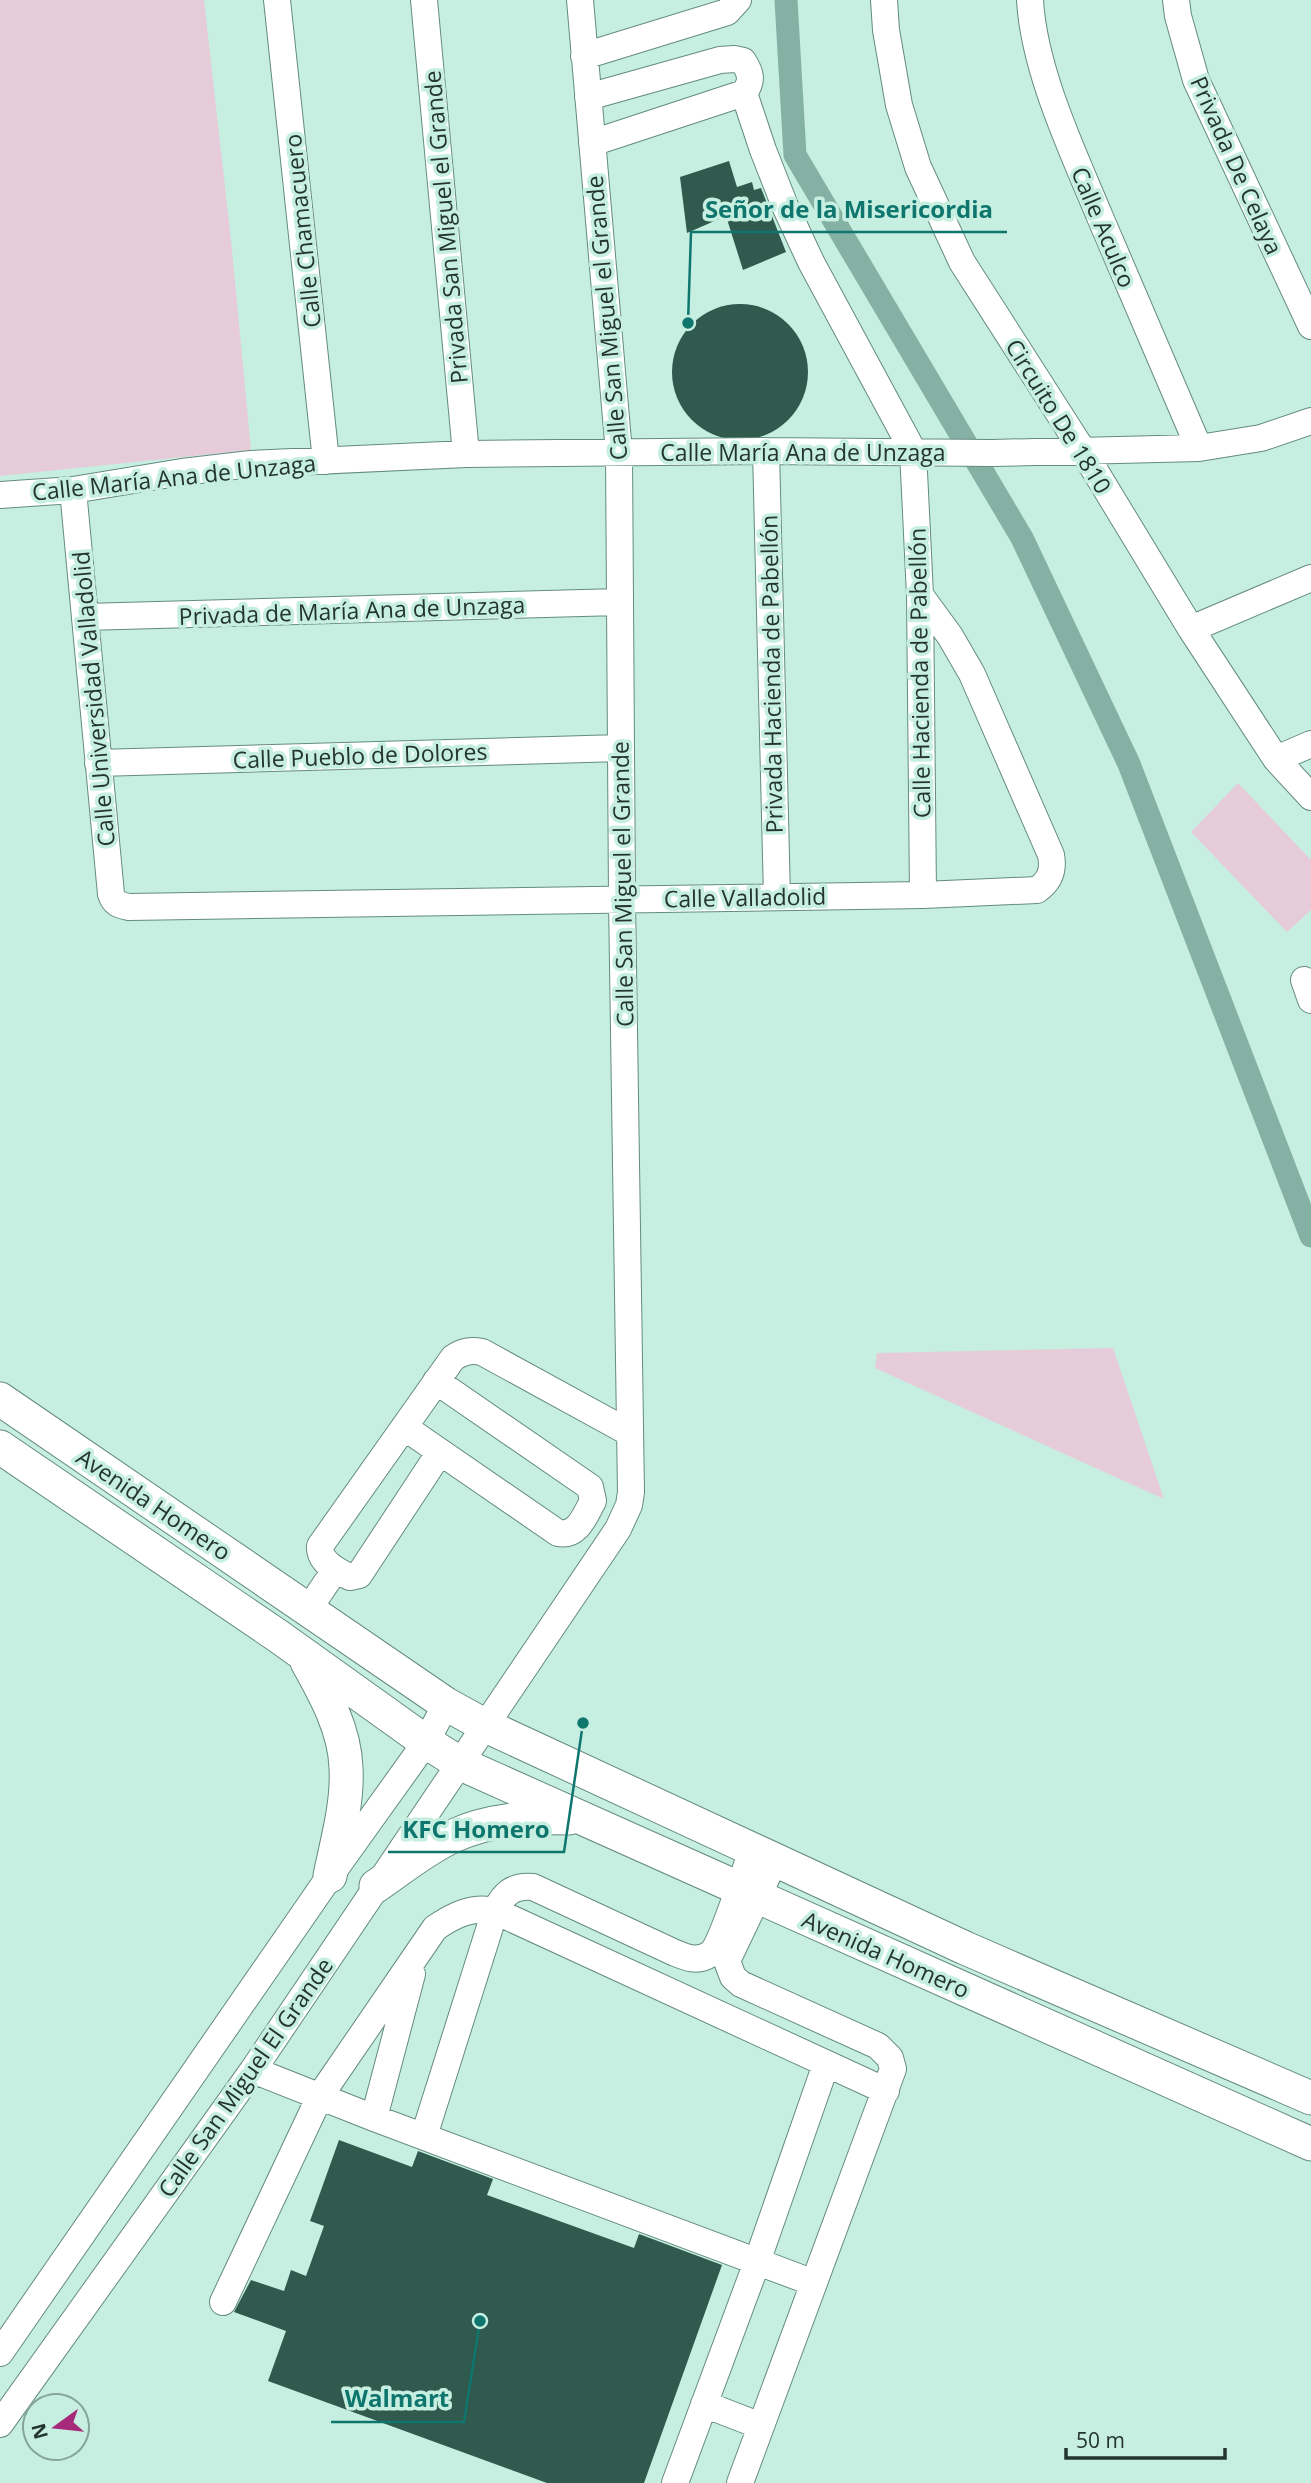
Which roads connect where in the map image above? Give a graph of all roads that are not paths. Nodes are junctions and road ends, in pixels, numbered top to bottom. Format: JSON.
{"nodes":[{"id":1,"x":277,"y":0,"type":"edge"},
{"id":2,"x":424,"y":0,"type":"edge"},
{"id":3,"x":580,"y":0,"type":"edge"},
{"id":4,"x":738,"y":0,"type":"edge"},
{"id":5,"x":884,"y":0,"type":"edge"},
{"id":6,"x":1030,"y":0,"type":"edge"},
{"id":7,"x":1176,"y":0,"type":"edge"},
{"id":8,"x":584,"y":56,"type":"junction"},
{"id":9,"x":744,"y":93,"type":"junction"},
{"id":10,"x":588,"y":97,"type":"junction"},
{"id":11,"x":592,"y":144,"type":"junction"},
{"id":12,"x":1311,"y":326,"type":"edge"},
{"id":13,"x":1311,"y":421,"type":"edge"},
{"id":14,"x":1199,"y":448,"type":"junction"},
{"id":15,"x":766,"y":451,"type":"junction"},
{"id":16,"x":1083,"y":451,"type":"junction"},
{"id":17,"x":913,"y":452,"type":"junction"},
{"id":18,"x":619,"y":453,"type":"junction"},
{"id":19,"x":466,"y":454,"type":"junction"},
{"id":20,"x":326,"y":461,"type":"junction"},
{"id":21,"x":73,"y":490,"type":"junction"},
{"id":22,"x":0,"y":495,"type":"edge"},
{"id":23,"x":1311,"y":578,"type":"edge"},
{"id":24,"x":920,"y":595,"type":"junction"},
{"id":25,"x":619,"y":602,"type":"junction"},
{"id":26,"x":85,"y":617,"type":"junction"},
{"id":27,"x":1191,"y":629,"type":"junction"},
{"id":28,"x":1311,"y":744,"type":"edge"},
{"id":29,"x":621,"y":748,"type":"junction"},
{"id":30,"x":1276,"y":759,"type":"junction"},
{"id":31,"x":99,"y":763,"type":"junction"},
{"id":32,"x":1311,"y":797,"type":"edge"},
{"id":33,"x":923,"y":895,"type":"junction"},
{"id":34,"x":776,"y":897,"type":"junction"},
{"id":35,"x":622,"y":899,"type":"junction"},
{"id":36,"x":119,"y":905,"type":"joint"},
{"id":37,"x":436,"y":1381,"type":"junction"},
{"id":38,"x":0,"y":1399,"type":"edge"},
{"id":39,"x":404,"y":1427,"type":"junction"},
{"id":40,"x":630,"y":1433,"type":"junction"},
{"id":41,"x":0,"y":1447,"type":"edge"},
{"id":42,"x":440,"y":1452,"type":"junction"},
{"id":43,"x":335,"y":1570,"type":"junction"},
{"id":44,"x":308,"y":1610,"type":"junction"},
{"id":45,"x":290,"y":1645,"type":"junction"},
{"id":46,"x":446,"y":1704,"type":"junction"},
{"id":47,"x":484,"y":1726,"type":"junction"},
{"id":48,"x":426,"y":1742,"type":"junction"},
{"id":49,"x":461,"y":1764,"type":"junction"},
{"id":50,"x":583,"y":1818,"type":"junction"},
{"id":51,"x":763,"y":1856,"type":"junction"},
{"id":52,"x":330,"y":1876,"type":"junction"},
{"id":53,"x":376,"y":1886,"type":"junction"},
{"id":54,"x":747,"y":1892,"type":"junction"},
{"id":55,"x":495,"y":1911,"type":"junction"},
{"id":56,"x":418,"y":1949,"type":"junction"},
{"id":57,"x":826,"y":2064,"type":"junction"},
{"id":58,"x":253,"y":2070,"type":"junction"},
{"id":59,"x":886,"y":2091,"type":"junction"},
{"id":60,"x":320,"y":2096,"type":"junction"},
{"id":61,"x":1311,"y":2098,"type":"edge"},
{"id":62,"x":374,"y":2118,"type":"junction"},
{"id":63,"x":424,"y":2136,"type":"junction"},
{"id":64,"x":1311,"y":2144,"type":"edge"},
{"id":65,"x":757,"y":2262,"type":"junction"},
{"id":66,"x":814,"y":2283,"type":"junction"},
{"id":67,"x":223,"y":2302,"type":"dead end"},
{"id":68,"x":0,"y":2353,"type":"edge"},
{"id":69,"x":704,"y":2404,"type":"junction"},
{"id":70,"x":0,"y":2424,"type":"edge"},
{"id":71,"x":761,"y":2426,"type":"junction"},
{"id":72,"x":675,"y":2483,"type":"edge"},
{"id":73,"x":740,"y":2483,"type":"edge"}],
"edges":[{"from":1,"to":20,"type":"street","name":"Calle Chamacuero"},
{"from":2,"to":19,"type":"street","name":"Privada San Miguel el Grande"},
{"from":3,"to":8,"type":"street","name":"Calle San Miguel el Grande"},
{"from":4,"to":8,"type":"street"},
{"from":5,"to":16,"type":"street","name":"Circuito De 1810"},
{"from":6,"to":14,"type":"street","name":"Calle Aculco"},
{"from":7,"to":12,"type":"street","name":"Privada De Celaya"},
{"from":8,"to":10,"type":"street","name":"Calle San Miguel el Grande"},
{"from":9,"to":10,"type":"street"},
{"from":9,"to":11,"type":"street"},
{"from":9,"to":17,"type":"street"},
{"from":10,"to":11,"type":"street","name":"Calle San Miguel el Grande"},
{"from":11,"to":18,"type":"street","name":"Calle San Miguel el Grande"},
{"from":13,"to":14,"type":"street","name":"Calle María Ana de Unzaga"},
{"from":14,"to":16,"type":"street","name":"Calle María Ana de Unzaga"},
{"from":15,"to":17,"type":"street","name":"Calle María Ana de Unzaga"},
{"from":15,"to":18,"type":"street","name":"Calle María Ana de Unzaga"},
{"from":15,"to":34,"type":"street","name":"Privada Hacienda de Pabellón"},
{"from":16,"to":17,"type":"street","name":"Calle María Ana de Unzaga"},
{"from":16,"to":27,"type":"street","name":"Circuito De 1810"},
{"from":17,"to":24,"type":"street","name":"Calle Hacienda de Pabellón"},
{"from":18,"to":19,"type":"street","name":"Calle María Ana de Unzaga"},
{"from":18,"to":25,"type":"street","name":"Calle San Miguel el Grande"},
{"from":19,"to":20,"type":"street","name":"Calle María Ana de Unzaga"},
{"from":20,"to":21,"type":"street","name":"Calle María Ana de Unzaga"},
{"from":21,"to":22,"type":"street","name":"Calle María Ana de Unzaga"},
{"from":21,"to":26,"type":"street","name":"Calle Universidad Valladolid"},
{"from":23,"to":27,"type":"street"},
{"from":24,"to":33,"type":"street","name":"Calle Hacienda de Pabellón"},
{"from":24,"to":33,"type":"street","name":"Calle Valladolid"},
{"from":25,"to":26,"type":"street","name":"Privada de María Ana de Unzaga"},
{"from":25,"to":29,"type":"street","name":"Calle San Miguel el Grande"},
{"from":26,"to":31,"type":"street","name":"Calle Universidad Valladolid"},
{"from":27,"to":30,"type":"street","name":"Circuito De 1810"},
{"from":28,"to":30,"type":"street"},
{"from":29,"to":31,"type":"street","name":"Calle Pueblo de Dolores"},
{"from":29,"to":35,"type":"street","name":"Calle San Miguel el Grande"},
{"from":30,"to":32,"type":"street","name":"Circuito De 1810"},
{"from":31,"to":36,"type":"street","name":"Calle Universidad Valladolid"},
{"from":33,"to":34,"type":"street","name":"Calle Valladolid"},
{"from":34,"to":35,"type":"street","name":"Calle Valladolid"},
{"from":35,"to":36,"type":"street","name":"Calle Valladolid"},
{"from":35,"to":40,"type":"street","name":"Calle San Miguel el Grande"},
{"from":37,"to":39,"type":"street"},
{"from":37,"to":40,"type":"street"},
{"from":37,"to":42,"type":"street"},
{"from":38,"to":44,"type":"main road","name":"Avenida Homero"},
{"from":39,"to":42,"type":"street"},
{"from":39,"to":43,"type":"street"},
{"from":40,"to":47,"type":"street","name":"Calle San Miguel el Grande"},
{"from":41,"to":45,"type":"main road","name":"Avenida Homero"},
{"from":42,"to":43,"type":"street"},
{"from":43,"to":44,"type":"street"},
{"from":44,"to":46,"type":"main road","name":"Avenida Homero"},
{"from":45,"to":48,"type":"main road","name":"Avenida Homero"},
{"from":45,"to":52,"type":"main road"},
{"from":46,"to":47,"type":"main road","name":"Avenida Homero"},
{"from":46,"to":48,"type":"street","name":"Calle San Miguel El Grande"},
{"from":47,"to":49,"type":"street","name":"Calle San Miguel El Grande"},
{"from":47,"to":51,"type":"main road","name":"Avenida Homero"},
{"from":48,"to":49,"type":"main road","name":"Avenida Homero"},
{"from":48,"to":52,"type":"street","name":"Calle San Miguel El Grande"},
{"from":49,"to":50,"type":"main road","name":"Avenida Homero"},
{"from":49,"to":53,"type":"street","name":"Calle San Miguel El Grande"},
{"from":50,"to":53,"type":"main road"},
{"from":50,"to":54,"type":"main road","name":"Avenida Homero"},
{"from":51,"to":54,"type":"street"},
{"from":51,"to":61,"type":"main road","name":"Avenida Homero"},
{"from":52,"to":68,"type":"street","name":"Calle San Miguel El Grande"},
{"from":53,"to":58,"type":"street","name":"Calle San Miguel El Grande"},
{"from":54,"to":55,"type":"street"},
{"from":54,"to":59,"type":"street"},
{"from":54,"to":64,"type":"main road","name":"Avenida Homero"},
{"from":55,"to":56,"type":"street"},
{"from":55,"to":57,"type":"street"},
{"from":55,"to":63,"type":"street"},
{"from":56,"to":60,"type":"street"},
{"from":56,"to":62,"type":"street"},
{"from":57,"to":59,"type":"street"},
{"from":57,"to":65,"type":"street"},
{"from":58,"to":60,"type":"street"},
{"from":58,"to":70,"type":"street","name":"Calle San Miguel El Grande"},
{"from":59,"to":66,"type":"street"},
{"from":60,"to":62,"type":"street"},
{"from":60,"to":67,"type":"street"},
{"from":62,"to":63,"type":"street"},
{"from":63,"to":65,"type":"street"},
{"from":65,"to":66,"type":"street"},
{"from":65,"to":69,"type":"street"},
{"from":66,"to":71,"type":"street"},
{"from":69,"to":71,"type":"street"},
{"from":69,"to":72,"type":"street"},
{"from":71,"to":73,"type":"street"}]}
